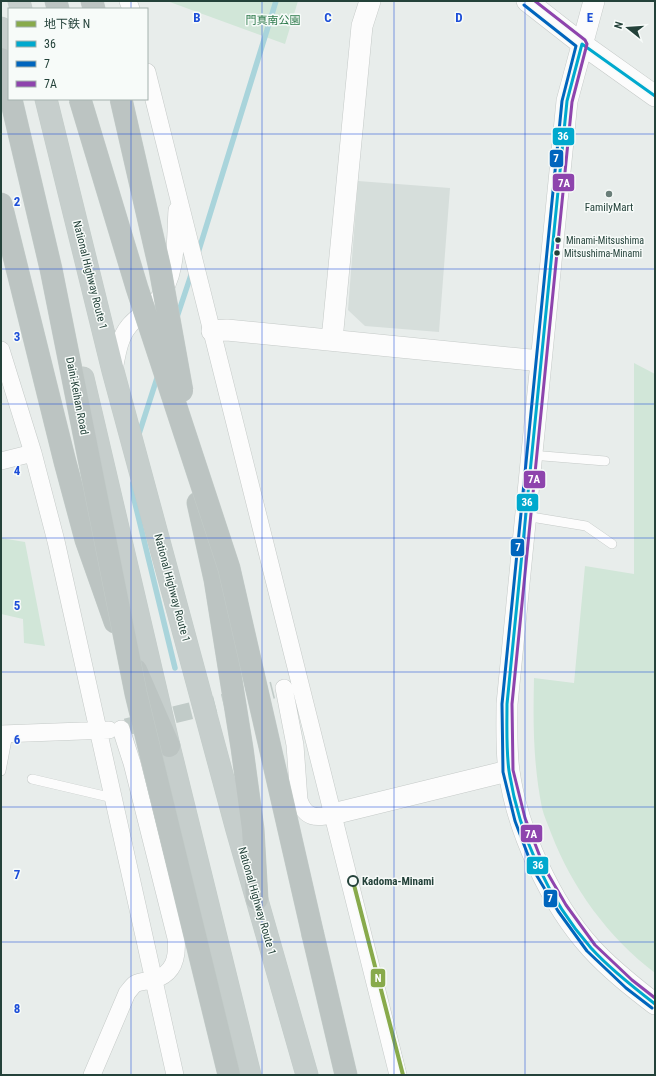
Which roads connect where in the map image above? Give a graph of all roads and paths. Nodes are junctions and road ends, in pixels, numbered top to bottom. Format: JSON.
{"nodes":[{"id":1,"x":370,"y":1,"type":"edge"},
{"id":2,"x":527,"y":1,"type":"edge"},
{"id":3,"x":594,"y":1,"type":"edge"},
{"id":4,"x":1,"y":28,"type":"edge"},
{"id":5,"x":582,"y":44,"type":"junction"},
{"id":6,"x":8,"y":54,"type":"edge"},
{"id":7,"x":1,"y":59,"type":"edge"},
{"id":8,"x":148,"y":76,"type":"edge"},
{"id":9,"x":8,"y":86,"type":"edge"},
{"id":10,"x":655,"y":96,"type":"edge"},
{"id":11,"x":11,"y":100,"type":"edge"},
{"id":12,"x":20,"y":100,"type":"edge"},
{"id":13,"x":46,"y":100,"type":"edge"},
{"id":14,"x":80,"y":100,"type":"edge"},
{"id":15,"x":121,"y":100,"type":"edge"},
{"id":16,"x":178,"y":197,"type":"junction"},
{"id":17,"x":1,"y":204,"type":"edge"},
{"id":18,"x":212,"y":331,"type":"junction"},
{"id":19,"x":332,"y":340,"type":"junction"},
{"id":20,"x":1,"y":350,"type":"edge"},
{"id":21,"x":540,"y":361,"type":"junction"},
{"id":22,"x":113,"y":371,"type":"junction"},
{"id":23,"x":33,"y":453,"type":"junction"},
{"id":24,"x":531,"y":455,"type":"junction"},
{"id":25,"x":1,"y":461,"type":"edge"},
{"id":26,"x":605,"y":461,"type":"dead end"},
{"id":27,"x":525,"y":516,"type":"junction"},
{"id":28,"x":612,"y":544,"type":"dead end"},
{"id":29,"x":285,"y":688,"type":"junction"},
{"id":30,"x":99,"y":730,"type":"junction"},
{"id":31,"x":5,"y":734,"type":"edge"},
{"id":32,"x":169,"y":746,"type":"junction"},
{"id":33,"x":1,"y":771,"type":"edge"},
{"id":34,"x":508,"y":771,"type":"junction"},
{"id":35,"x":32,"y":779,"type":"dead end"},
{"id":36,"x":113,"y":798,"type":"junction"},
{"id":37,"x":333,"y":814,"type":"junction"},
{"id":38,"x":257,"y":899,"type":"junction"},
{"id":39,"x":190,"y":916,"type":"junction"},
{"id":40,"x":154,"y":980,"type":"junction"},
{"id":41,"x":655,"y":1004,"type":"edge"},
{"id":42,"x":92,"y":1075,"type":"edge"},
{"id":43,"x":175,"y":1075,"type":"edge"},
{"id":44,"x":220,"y":1075,"type":"edge"},
{"id":45,"x":229,"y":1075,"type":"edge"},
{"id":46,"x":250,"y":1075,"type":"edge"},
{"id":47,"x":306,"y":1075,"type":"edge"},
{"id":48,"x":346,"y":1075,"type":"edge"},
{"id":49,"x":398,"y":1075,"type":"edge"}],
"edges":[{"from":1,"to":19,"type":"street"},
{"from":2,"to":5,"type":"street"},
{"from":3,"to":5,"type":"street"},
{"from":4,"to":6,"type":"highway"},
{"from":5,"to":10,"type":"street"},
{"from":5,"to":21,"type":"street"},
{"from":7,"to":9,"type":"highway"},
{"from":8,"to":16,"type":"street"},
{"from":11,"to":39,"type":"highway","name":"Daini-Keihan Road","bridge":true},
{"from":12,"to":32,"type":"highway"},
{"from":13,"to":22,"type":"highway","name":"National Highway Route 1"},
{"from":14,"to":48,"type":"highway","bridge":true},
{"from":15,"to":38,"type":"highway","bridge":true},
{"from":16,"to":18,"type":"street"},
{"from":16,"to":22,"type":"street"},
{"from":17,"to":32,"type":"highway"},
{"from":18,"to":19,"type":"street"},
{"from":18,"to":29,"type":"street"},
{"from":19,"to":21,"type":"street"},
{"from":20,"to":23,"type":"street"},
{"from":21,"to":24,"type":"street"},
{"from":22,"to":38,"type":"highway","name":"National Highway Route 1"},
{"from":23,"to":25,"type":"street"},
{"from":23,"to":30,"type":"street"},
{"from":24,"to":26,"type":"lane"},
{"from":24,"to":27,"type":"street"},
{"from":27,"to":28,"type":"lane"},
{"from":27,"to":34,"type":"street"},
{"from":29,"to":37,"type":"street"},
{"from":29,"to":37,"type":"street"},
{"from":30,"to":31,"type":"street"},
{"from":30,"to":36,"type":"street"},
{"from":30,"to":40,"type":"street"},
{"from":31,"to":33,"type":"lane"},
{"from":32,"to":46,"type":"highway"},
{"from":34,"to":37,"type":"street"},
{"from":34,"to":41,"type":"street"},
{"from":35,"to":36,"type":"lane"},
{"from":36,"to":40,"type":"street"},
{"from":37,"to":49,"type":"street"},
{"from":38,"to":47,"type":"highway","name":"National Highway Route 1"},
{"from":39,"to":44,"type":"highway","bridge":true},
{"from":39,"to":45,"type":"highway","bridge":true},
{"from":40,"to":42,"type":"street"},
{"from":40,"to":43,"type":"street"}]}
